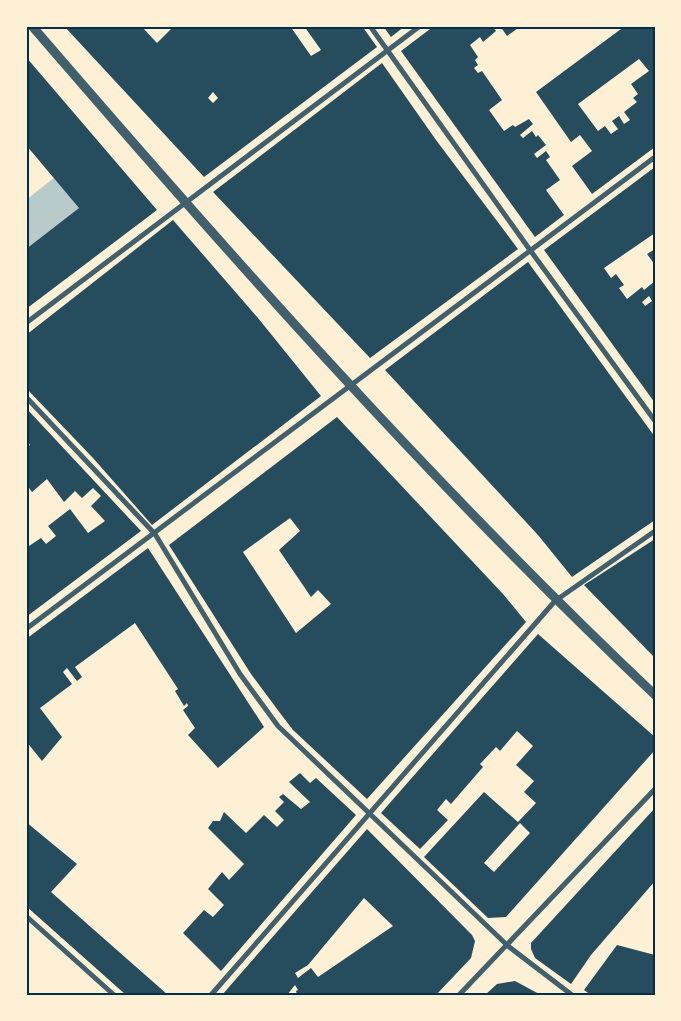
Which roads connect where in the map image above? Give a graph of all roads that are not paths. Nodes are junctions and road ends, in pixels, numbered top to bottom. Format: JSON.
{"nodes":[{"id":1,"x":32,"y":26,"type":"edge"},
{"id":2,"x":370,"y":26,"type":"edge"},
{"id":3,"x":420,"y":26,"type":"edge"},
{"id":4,"x":388,"y":51,"type":"junction"},
{"id":5,"x":655,"y":157,"type":"edge"},
{"id":6,"x":185,"y":204,"type":"junction"},
{"id":7,"x":530,"y":250,"type":"junction"},
{"id":8,"x":26,"y":323,"type":"edge"},
{"id":9,"x":351,"y":384,"type":"junction"},
{"id":10,"x":26,"y":396,"type":"edge"},
{"id":11,"x":655,"y":421,"type":"edge"},
{"id":12,"x":655,"y":531,"type":"edge"},
{"id":13,"x":154,"y":534,"type":"junction"},
{"id":14,"x":555,"y":601,"type":"junction"},
{"id":15,"x":26,"y":629,"type":"edge"},
{"id":16,"x":655,"y":695,"type":"edge"},
{"id":17,"x":655,"y":789,"type":"edge"},
{"id":18,"x":369,"y":813,"type":"junction"},
{"id":19,"x":26,"y":916,"type":"edge"},
{"id":20,"x":508,"y":946,"type":"junction"},
{"id":21,"x":114,"y":995,"type":"edge"},
{"id":22,"x":211,"y":995,"type":"edge"},
{"id":23,"x":459,"y":995,"type":"edge"},
{"id":24,"x":572,"y":995,"type":"edge"}],
"edges":[{"from":1,"to":6,"type":"street"},
{"from":2,"to":4,"type":"street"},
{"from":3,"to":4,"type":"street"},
{"from":4,"to":6,"type":"street"},
{"from":4,"to":7,"type":"street"},
{"from":5,"to":7,"type":"street"},
{"from":6,"to":8,"type":"street"},
{"from":6,"to":9,"type":"street"},
{"from":7,"to":9,"type":"street"},
{"from":7,"to":11,"type":"street"},
{"from":9,"to":13,"type":"street"},
{"from":9,"to":14,"type":"street"},
{"from":10,"to":13,"type":"street"},
{"from":12,"to":14,"type":"street"},
{"from":13,"to":15,"type":"street"},
{"from":13,"to":18,"type":"street"},
{"from":14,"to":16,"type":"street"},
{"from":14,"to":18,"type":"street"},
{"from":17,"to":20,"type":"street"},
{"from":18,"to":20,"type":"street"},
{"from":18,"to":22,"type":"street"},
{"from":19,"to":21,"type":"street"},
{"from":20,"to":23,"type":"street"},
{"from":20,"to":24,"type":"street"}]}
